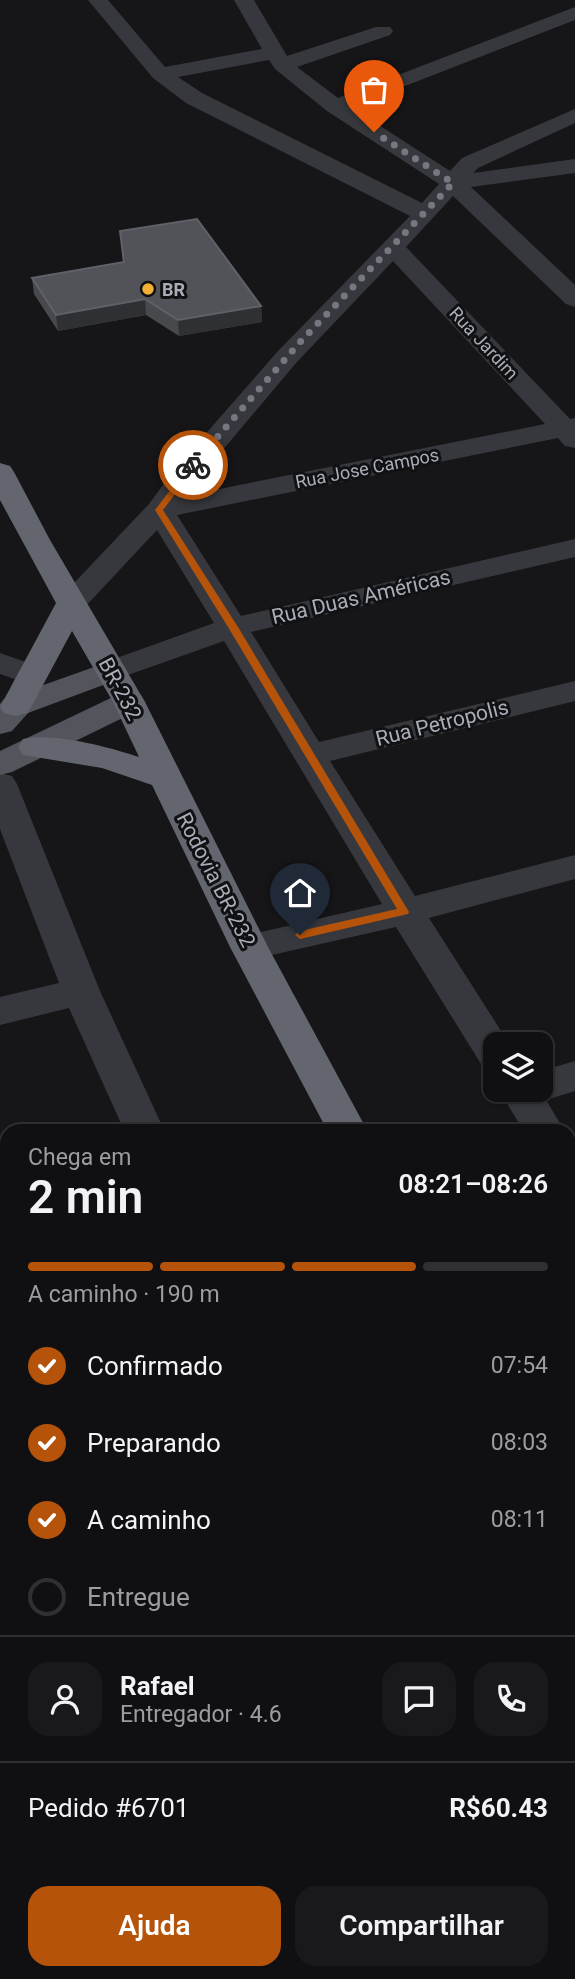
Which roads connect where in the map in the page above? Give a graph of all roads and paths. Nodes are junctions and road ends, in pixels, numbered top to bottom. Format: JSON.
{"nodes":[{"id":1,"x":98,"y":0,"type":"edge"},
{"id":2,"x":244,"y":0,"type":"edge"},
{"id":3,"x":575,"y":13,"type":"edge"},
{"id":4,"x":383,"y":31,"type":"dead end"},
{"id":5,"x":278,"y":59,"type":"junction"},
{"id":6,"x":160,"y":74,"type":"junction"},
{"id":7,"x":335,"y":106,"type":"junction"},
{"id":8,"x":575,"y":115,"type":"edge"},
{"id":9,"x":571,"y":169,"type":"edge"},
{"id":10,"x":453,"y":183,"type":"junction"},
{"id":11,"x":425,"y":214,"type":"junction"},
{"id":12,"x":393,"y":247,"type":"junction"},
{"id":13,"x":575,"y":299,"type":"edge"},
{"id":14,"x":571,"y":432,"type":"edge"},
{"id":15,"x":0,"y":472,"type":"edge"},
{"id":16,"x":159,"y":510,"type":"junction"},
{"id":17,"x":575,"y":548,"type":"edge"},
{"id":18,"x":72,"y":602,"type":"junction"},
{"id":19,"x":233,"y":627,"type":"junction"},
{"id":20,"x":0,"y":663,"type":"edge"},
{"id":21,"x":111,"y":671,"type":"junction"},
{"id":22,"x":32,"y":675,"type":"junction"},
{"id":23,"x":575,"y":691,"type":"edge"},
{"id":24,"x":129,"y":702,"type":"junction"},
{"id":25,"x":8,"y":715,"type":"edge"},
{"id":26,"x":35,"y":747,"type":"junction"},
{"id":27,"x":310,"y":755,"type":"junction"},
{"id":28,"x":0,"y":764,"type":"edge"},
{"id":29,"x":164,"y":777,"type":"junction"},
{"id":30,"x":0,"y":784,"type":"edge"},
{"id":31,"x":575,"y":867,"type":"edge"},
{"id":32,"x":404,"y":912,"type":"junction"},
{"id":33,"x":249,"y":947,"type":"junction"},
{"id":34,"x":81,"y":991,"type":"junction"},
{"id":35,"x":0,"y":1011,"type":"edge"},
{"id":36,"x":483,"y":1035,"type":"edge"},
{"id":37,"x":575,"y":1076,"type":"edge"},
{"id":38,"x":553,"y":1082,"type":"edge"},
{"id":39,"x":532,"y":1102,"type":"edge"},
{"id":40,"x":141,"y":1124,"type":"edge"},
{"id":41,"x":343,"y":1124,"type":"edge"},
{"id":42,"x":541,"y":1124,"type":"edge"}],
"edges":[{"from":1,"to":6,"type":"street"},
{"from":2,"to":5,"type":"street"},
{"from":3,"to":7,"type":"street"},
{"from":4,"to":5,"type":"street"},
{"from":5,"to":6,"type":"street"},
{"from":5,"to":7,"type":"street"},
{"from":6,"to":11,"type":"street"},
{"from":7,"to":10,"type":"street"},
{"from":8,"to":10,"type":"street"},
{"from":9,"to":10,"type":"street"},
{"from":10,"to":11,"type":"street"},
{"from":10,"to":13,"type":"street"},
{"from":11,"to":12,"type":"street"},
{"from":12,"to":14,"type":"street","name":"Rua Jardim"},
{"from":12,"to":16,"type":"street"},
{"from":14,"to":16,"type":"street","name":"Rua Jose Campos"},
{"from":15,"to":18,"type":"highway","number":"BR-232"},
{"from":16,"to":18,"type":"street"},
{"from":16,"to":19,"type":"street"},
{"from":17,"to":19,"type":"street","name":"Rua Duas Américas"},
{"from":18,"to":21,"type":"highway","name":"BR-232","number":"BR-232"},
{"from":18,"to":22,"type":"highway"},
{"from":19,"to":21,"type":"street","name":"Rua Duas Américas"},
{"from":19,"to":27,"type":"street"},
{"from":20,"to":22,"type":"street"},
{"from":21,"to":24,"type":"highway","name":"BR-232","number":"BR-232"},
{"from":21,"to":25,"type":"main road"},
{"from":22,"to":25,"type":"highway"},
{"from":23,"to":27,"type":"street","name":"Rua Petropolis"},
{"from":24,"to":26,"type":"main road"},
{"from":24,"to":29,"type":"highway","name":"BR-232","number":"BR-232"},
{"from":26,"to":28,"type":"main road"},
{"from":26,"to":29,"type":"highway"},
{"from":27,"to":32,"type":"street"},
{"from":29,"to":33,"type":"highway","name":"Rodovia BR-232","number":"BR-232"},
{"from":30,"to":34,"type":"street"},
{"from":31,"to":32,"type":"street"},
{"from":32,"to":33,"type":"street"},
{"from":32,"to":36,"type":"street"},
{"from":33,"to":41,"type":"highway","name":"Rodovia BR-232","number":"BR-232"},
{"from":34,"to":35,"type":"street"},
{"from":34,"to":40,"type":"street"},
{"from":37,"to":38,"type":"street"},
{"from":39,"to":42,"type":"street"}]}
